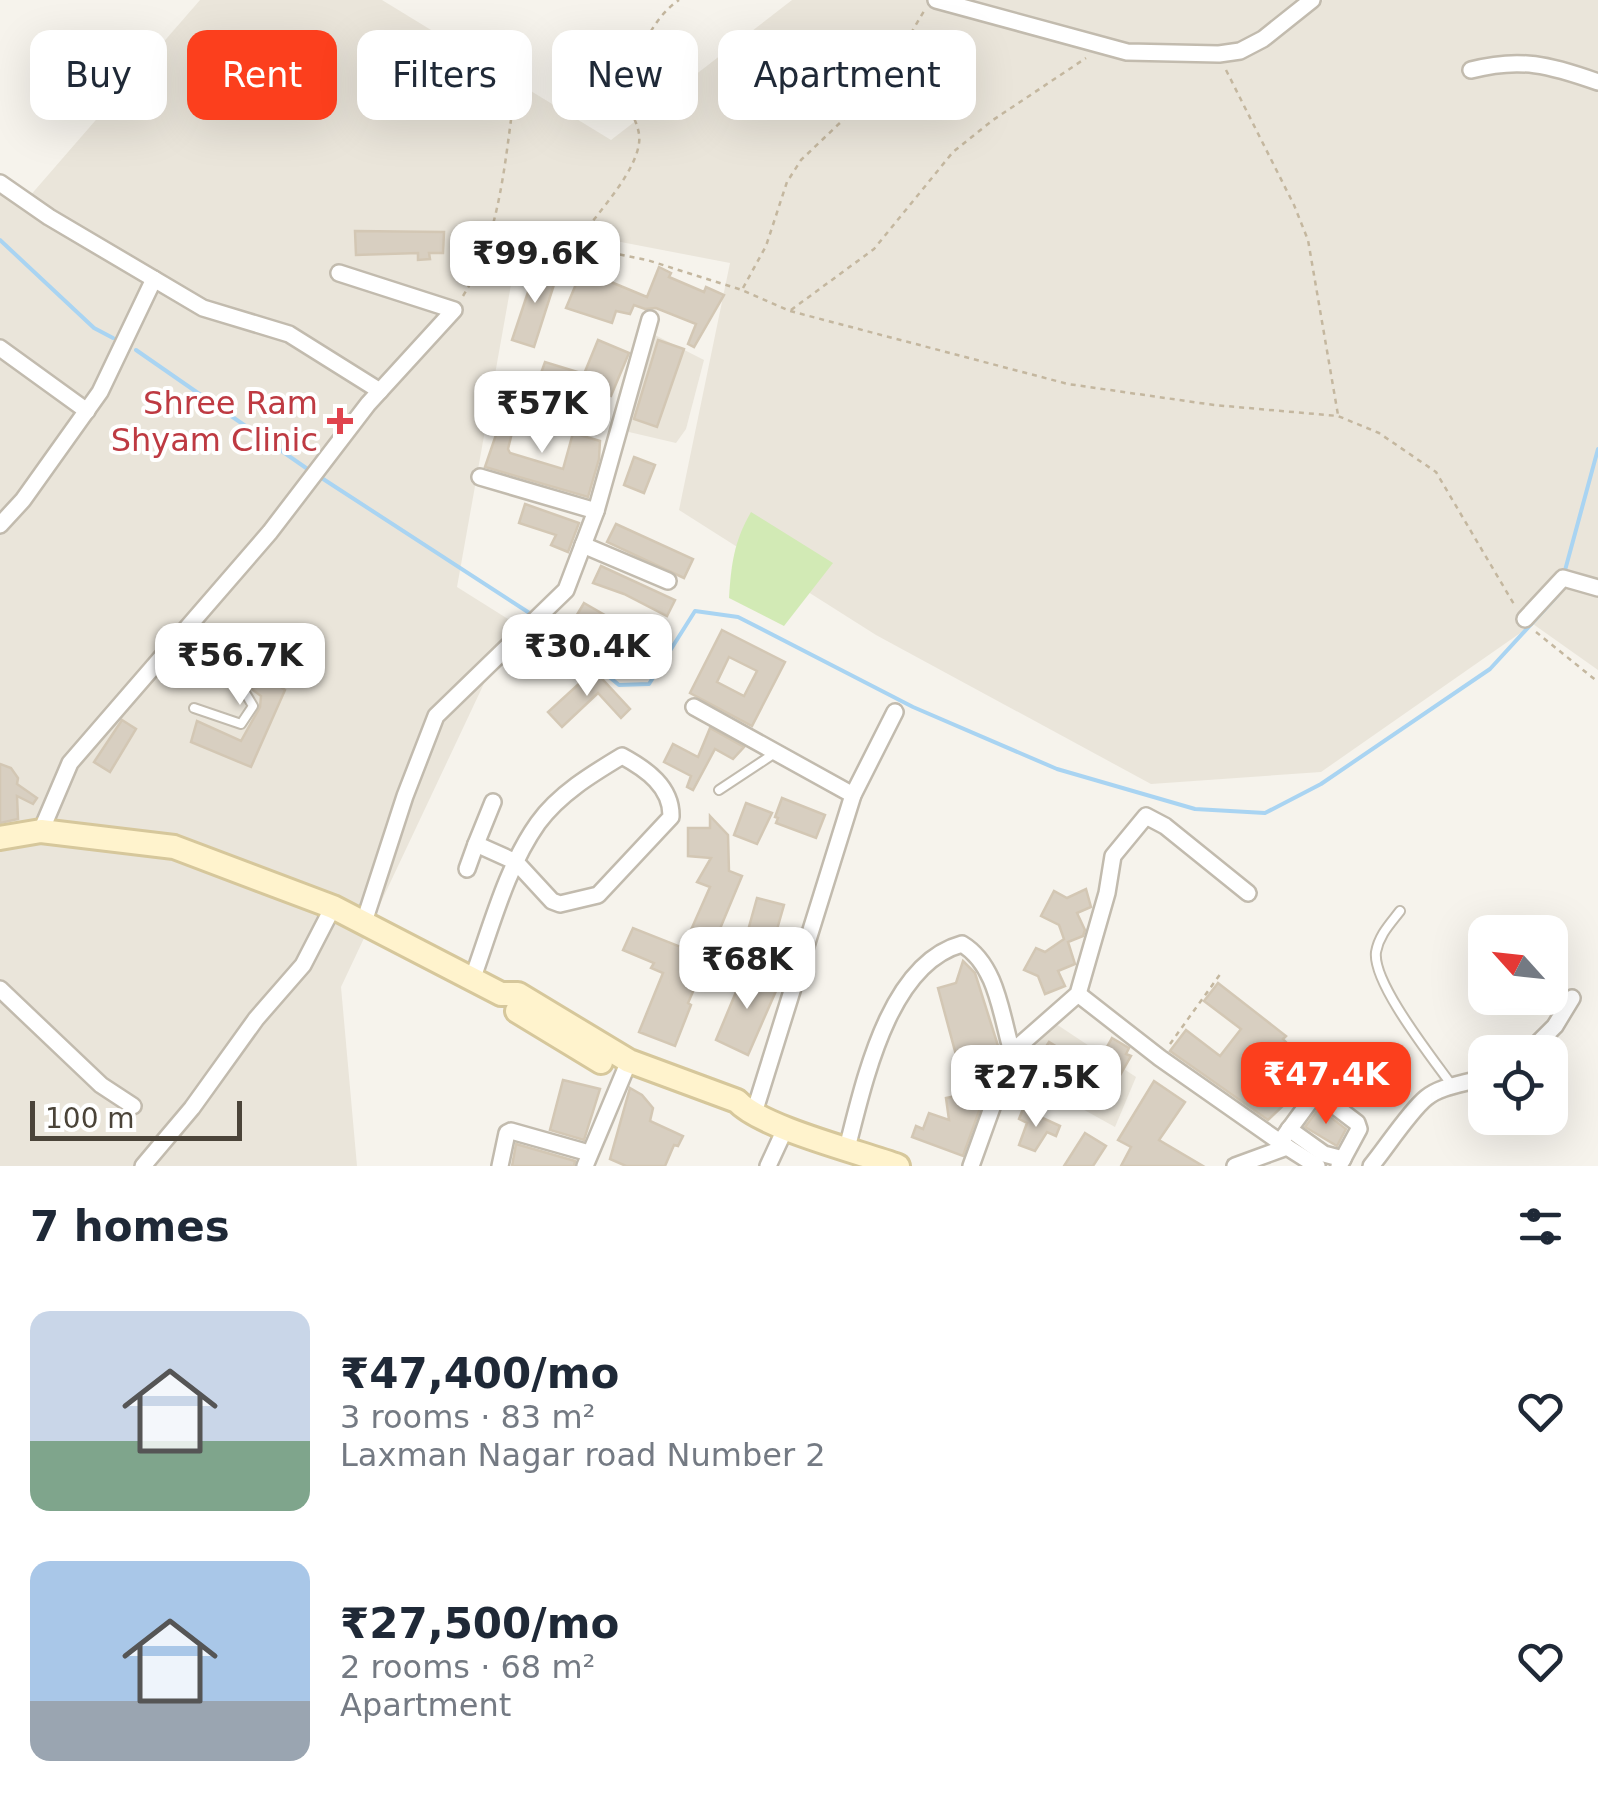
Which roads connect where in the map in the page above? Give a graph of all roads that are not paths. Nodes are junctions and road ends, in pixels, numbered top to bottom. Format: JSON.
{"nodes":[{"id":1,"x":933,"y":0,"type":"edge"},
{"id":2,"x":1312,"y":0,"type":"edge"},
{"id":3,"x":1470,"y":70,"type":"dead end"},
{"id":4,"x":1598,"y":82,"type":"edge"},
{"id":5,"x":0,"y":183,"type":"edge"},
{"id":6,"x":339,"y":273,"type":"dead end"},
{"id":7,"x":154,"y":279,"type":"junction"},
{"id":8,"x":650,"y":318,"type":"dead end"},
{"id":9,"x":0,"y":348,"type":"edge"},
{"id":10,"x":380,"y":391,"type":"junction"},
{"id":11,"x":87,"y":411,"type":"junction"},
{"id":12,"x":480,"y":477,"type":"dead end"},
{"id":13,"x":596,"y":511,"type":"junction"},
{"id":14,"x":0,"y":525,"type":"edge"},
{"id":15,"x":583,"y":544,"type":"junction"},
{"id":16,"x":668,"y":581,"type":"dead end"},
{"id":17,"x":1598,"y":588,"type":"edge"},
{"id":18,"x":1522,"y":616,"type":"road end"},
{"id":19,"x":175,"y":642,"type":"junction"},
{"id":20,"x":194,"y":708,"type":"dead end"},
{"id":21,"x":692,"y":709,"type":"dead end"},
{"id":22,"x":894,"y":712,"type":"dead end"},
{"id":23,"x":776,"y":753,"type":"junction"},
{"id":24,"x":720,"y":790,"type":"dead end"},
{"id":25,"x":853,"y":796,"type":"junction"},
{"id":26,"x":493,"y":802,"type":"dead end"},
{"id":27,"x":40,"y":831,"type":"junction"},
{"id":28,"x":0,"y":838,"type":"edge"},
{"id":29,"x":476,"y":844,"type":"junction"},
{"id":30,"x":516,"y":862,"type":"junction"},
{"id":31,"x":467,"y":869,"type":"dead end"},
{"id":32,"x":1248,"y":893,"type":"dead end"},
{"id":33,"x":333,"y":908,"type":"junction"},
{"id":34,"x":1400,"y":911,"type":"dead end"},
{"id":35,"x":364,"y":922,"type":"junction"},
{"id":36,"x":472,"y":980,"type":"junction"},
{"id":37,"x":0,"y":990,"type":"edge"},
{"id":38,"x":1078,"y":994,"type":"junction"},
{"id":39,"x":1572,"y":998,"type":"dead end"},
{"id":40,"x":1546,"y":1035,"type":"edge"},
{"id":41,"x":1012,"y":1052,"type":"junction"},
{"id":42,"x":626,"y":1068,"type":"junction"},
{"id":43,"x":1468,"y":1082,"type":"edge"},
{"id":44,"x":1454,"y":1087,"type":"junction"},
{"id":45,"x":133,"y":1106,"type":"dead end"},
{"id":46,"x":750,"y":1112,"type":"junction"},
{"id":47,"x":786,"y":1127,"type":"junction"},
{"id":48,"x":1286,"y":1139,"type":"junction"},
{"id":49,"x":847,"y":1148,"type":"junction"},
{"id":50,"x":587,"y":1160,"type":"edge"},
{"id":51,"x":1341,"y":1162,"type":"edge"},
{"id":52,"x":143,"y":1166,"type":"edge"},
{"id":53,"x":500,"y":1166,"type":"edge"},
{"id":54,"x":768,"y":1166,"type":"edge"},
{"id":55,"x":898,"y":1166,"type":"edge"},
{"id":56,"x":971,"y":1166,"type":"edge"},
{"id":57,"x":1235,"y":1166,"type":"edge"},
{"id":58,"x":1316,"y":1166,"type":"edge"},
{"id":59,"x":1370,"y":1166,"type":"edge"}],
"edges":[{"from":1,"to":2,"type":"street"},
{"from":3,"to":4,"type":"street"},
{"from":5,"to":7,"type":"street"},
{"from":6,"to":10,"type":"street"},
{"from":7,"to":10,"type":"street"},
{"from":7,"to":11,"type":"street"},
{"from":8,"to":13,"type":"street"},
{"from":9,"to":11,"type":"street"},
{"from":10,"to":19,"type":"street"},
{"from":11,"to":14,"type":"street"},
{"from":12,"to":13,"type":"street"},
{"from":13,"to":15,"type":"street"},
{"from":15,"to":16,"type":"street"},
{"from":15,"to":35,"type":"street"},
{"from":17,"to":18,"type":"street"},
{"from":19,"to":20,"type":"lane"},
{"from":19,"to":27,"type":"street"},
{"from":21,"to":23,"type":"street"},
{"from":22,"to":25,"type":"street"},
{"from":23,"to":24,"type":"lane"},
{"from":23,"to":25,"type":"street"},
{"from":25,"to":46,"type":"street"},
{"from":26,"to":29,"type":"street"},
{"from":27,"to":28,"type":"street"},
{"from":27,"to":33,"type":"street"},
{"from":29,"to":30,"type":"street"},
{"from":29,"to":31,"type":"street"},
{"from":30,"to":30,"type":"street"},
{"from":30,"to":36,"type":"street"},
{"from":32,"to":38,"type":"street"},
{"from":33,"to":35,"type":"street"},
{"from":33,"to":52,"type":"street"},
{"from":34,"to":44,"type":"lane"},
{"from":35,"to":36,"type":"street"},
{"from":36,"to":42,"type":"street"},
{"from":37,"to":45,"type":"street"},
{"from":38,"to":41,"type":"street"},
{"from":38,"to":48,"type":"street"},
{"from":39,"to":40,"type":"street"},
{"from":41,"to":49,"type":"street"},
{"from":41,"to":56,"type":"street"},
{"from":42,"to":46,"type":"street"},
{"from":42,"to":50,"type":"street"},
{"from":43,"to":44,"type":"street"},
{"from":44,"to":59,"type":"street"},
{"from":46,"to":47,"type":"street"},
{"from":47,"to":49,"type":"street"},
{"from":47,"to":54,"type":"street"},
{"from":48,"to":51,"type":"street"},
{"from":48,"to":51,"type":"street"},
{"from":48,"to":57,"type":"street"},
{"from":48,"to":58,"type":"street"},
{"from":49,"to":55,"type":"street"},
{"from":50,"to":53,"type":"street"}]}
